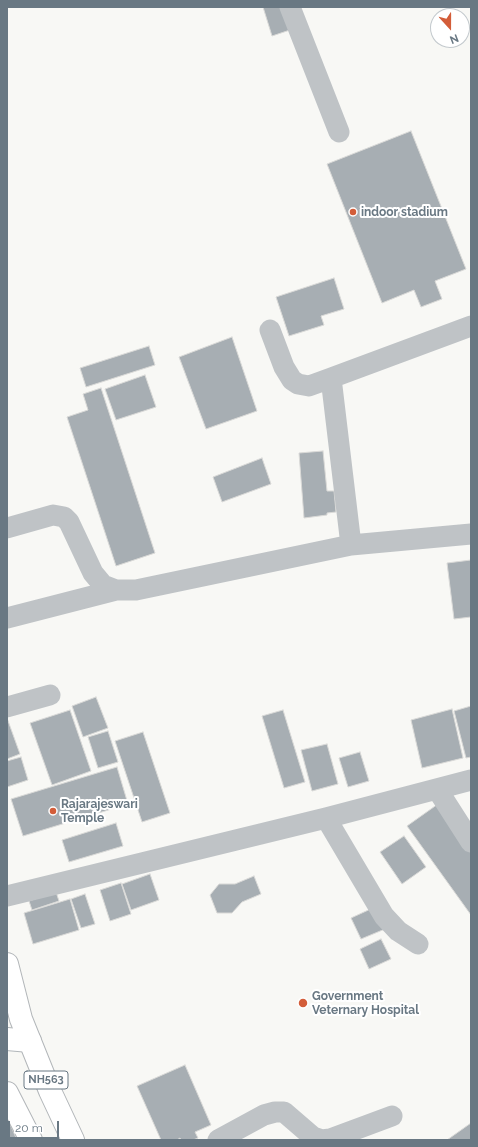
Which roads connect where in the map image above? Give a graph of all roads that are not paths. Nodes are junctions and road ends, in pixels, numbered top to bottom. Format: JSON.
{"nodes":[{"id":1,"x":290,"y":7,"type":"edge"},
{"id":2,"x":339,"y":132,"type":"dead end"},
{"id":3,"x":471,"y":326,"type":"edge"},
{"id":4,"x":270,"y":330,"type":"dead end"},
{"id":5,"x":331,"y":378,"type":"junction"},
{"id":6,"x":7,"y":528,"type":"edge"},
{"id":7,"x":471,"y":534,"type":"edge"},
{"id":8,"x":351,"y":545,"type":"junction"},
{"id":9,"x":116,"y":590,"type":"junction"},
{"id":10,"x":7,"y":618,"type":"edge"},
{"id":11,"x":50,"y":695,"type":"dead end"},
{"id":12,"x":7,"y":707,"type":"edge"},
{"id":13,"x":471,"y":780,"type":"edge"},
{"id":14,"x":437,"y":788,"type":"junction"},
{"id":15,"x":326,"y":818,"type":"junction"},
{"id":16,"x":471,"y":842,"type":"edge"},
{"id":17,"x":7,"y":896,"type":"edge"},
{"id":18,"x":418,"y":944,"type":"dead end"},
{"id":19,"x":7,"y":964,"type":"edge"},
{"id":20,"x":14,"y":1018,"type":"edge"},
{"id":21,"x":7,"y":1039,"type":"edge"},
{"id":22,"x":30,"y":1041,"type":"junction"},
{"id":23,"x":7,"y":1093,"type":"edge"},
{"id":24,"x":12,"y":1114,"type":"edge"},
{"id":25,"x":392,"y":1116,"type":"dead end"},
{"id":26,"x":31,"y":1140,"type":"edge"},
{"id":27,"x":73,"y":1140,"type":"edge"},
{"id":28,"x":218,"y":1140,"type":"edge"}],
"edges":[{"from":1,"to":2,"type":"street"},
{"from":3,"to":5,"type":"street"},
{"from":4,"to":5,"type":"street"},
{"from":5,"to":8,"type":"street"},
{"from":6,"to":9,"type":"street"},
{"from":7,"to":8,"type":"street"},
{"from":8,"to":9,"type":"street"},
{"from":9,"to":10,"type":"street"},
{"from":11,"to":12,"type":"street"},
{"from":13,"to":14,"type":"street"},
{"from":14,"to":15,"type":"street"},
{"from":14,"to":16,"type":"street"},
{"from":15,"to":17,"type":"street"},
{"from":15,"to":18,"type":"street"},
{"from":19,"to":20,"type":"main road","number":"NH563"},
{"from":20,"to":22,"type":"main road","number":"NH563"},
{"from":21,"to":22,"type":"main road"},
{"from":22,"to":27,"type":"main road","number":"NH563"},
{"from":23,"to":24,"type":"main road","number":"NH563"},
{"from":24,"to":26,"type":"main road","number":"NH563"},
{"from":25,"to":28,"type":"street"}]}
